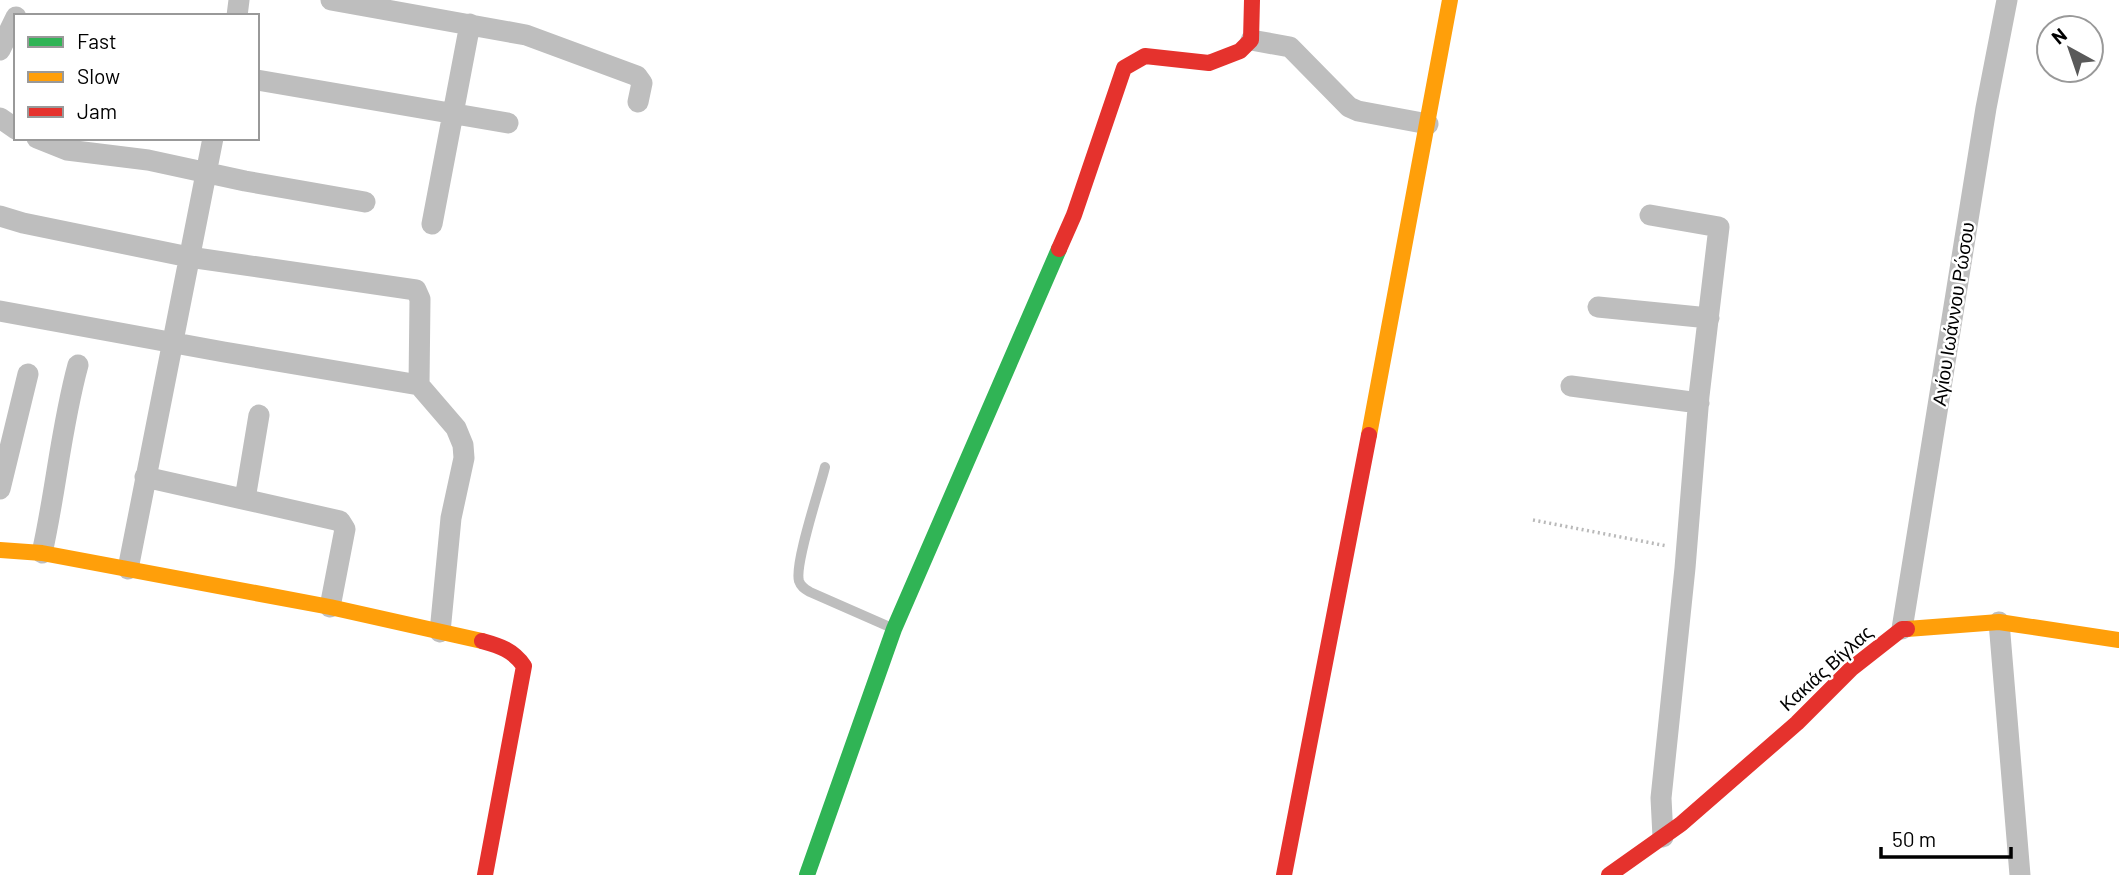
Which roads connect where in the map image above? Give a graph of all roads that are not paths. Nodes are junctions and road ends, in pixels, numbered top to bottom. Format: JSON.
{"nodes":[{"id":1,"x":331,"y":0,"type":"edge"},
{"id":2,"x":1252,"y":0,"type":"edge"},
{"id":3,"x":1450,"y":0,"type":"edge"},
{"id":4,"x":2007,"y":0,"type":"edge"},
{"id":5,"x":14,"y":22,"type":"edge"},
{"id":6,"x":470,"y":24,"type":"junction"},
{"id":7,"x":1251,"y":40,"type":"junction"},
{"id":8,"x":0,"y":50,"type":"edge"},
{"id":9,"x":259,"y":80,"type":"edge"},
{"id":10,"x":638,"y":103,"type":"dead end"},
{"id":11,"x":453,"y":114,"type":"junction"},
{"id":12,"x":508,"y":123,"type":"dead end"},
{"id":13,"x":1427,"y":124,"type":"junction"},
{"id":14,"x":42,"y":140,"type":"edge"},
{"id":15,"x":213,"y":140,"type":"edge"},
{"id":16,"x":207,"y":171,"type":"junction"},
{"id":17,"x":365,"y":202,"type":"dead end"},
{"id":18,"x":1650,"y":215,"type":"dead end"},
{"id":19,"x":0,"y":216,"type":"edge"},
{"id":20,"x":432,"y":225,"type":"dead end"},
{"id":21,"x":188,"y":257,"type":"junction"},
{"id":22,"x":1598,"y":307,"type":"dead end"},
{"id":23,"x":0,"y":311,"type":"edge"},
{"id":24,"x":1709,"y":318,"type":"junction"},
{"id":25,"x":172,"y":341,"type":"junction"},
{"id":26,"x":78,"y":365,"type":"dead end"},
{"id":27,"x":28,"y":374,"type":"dead end"},
{"id":28,"x":419,"y":384,"type":"junction"},
{"id":29,"x":1571,"y":386,"type":"dead end"},
{"id":30,"x":1699,"y":403,"type":"junction"},
{"id":31,"x":259,"y":415,"type":"dead end"},
{"id":32,"x":825,"y":467,"type":"dead end"},
{"id":33,"x":145,"y":477,"type":"junction"},
{"id":34,"x":0,"y":489,"type":"edge"},
{"id":35,"x":245,"y":499,"type":"junction"},
{"id":36,"x":0,"y":550,"type":"edge"},
{"id":37,"x":42,"y":553,"type":"junction"},
{"id":38,"x":128,"y":569,"type":"junction"},
{"id":39,"x":330,"y":607,"type":"junction"},
{"id":40,"x":1999,"y":622,"type":"junction"},
{"id":41,"x":894,"y":629,"type":"junction"},
{"id":42,"x":1902,"y":629,"type":"junction"},
{"id":43,"x":440,"y":632,"type":"junction"},
{"id":44,"x":2119,"y":640,"type":"edge"},
{"id":45,"x":1663,"y":837,"type":"junction"},
{"id":46,"x":485,"y":875,"type":"edge"},
{"id":47,"x":807,"y":875,"type":"edge"},
{"id":48,"x":1284,"y":875,"type":"edge"},
{"id":49,"x":1609,"y":875,"type":"edge"},
{"id":50,"x":2020,"y":875,"type":"edge"}],
"edges":[{"from":1,"to":6,"type":"street"},
{"from":2,"to":7,"type":"street"},
{"from":3,"to":13,"type":"street"},
{"from":4,"to":42,"type":"street","name":"Αγίου Ιωάννου Ρώσου"},
{"from":5,"to":8,"type":"street"},
{"from":6,"to":10,"type":"street"},
{"from":6,"to":11,"type":"street"},
{"from":7,"to":13,"type":"street"},
{"from":7,"to":41,"type":"street"},
{"from":9,"to":11,"type":"street"},
{"from":11,"to":12,"type":"street"},
{"from":11,"to":20,"type":"street"},
{"from":13,"to":48,"type":"street"},
{"from":14,"to":16,"type":"street"},
{"from":15,"to":16,"type":"street"},
{"from":16,"to":17,"type":"street"},
{"from":16,"to":21,"type":"street"},
{"from":18,"to":24,"type":"street"},
{"from":19,"to":21,"type":"street"},
{"from":21,"to":25,"type":"street"},
{"from":21,"to":28,"type":"street"},
{"from":22,"to":24,"type":"street"},
{"from":23,"to":25,"type":"street"},
{"from":24,"to":30,"type":"street"},
{"from":25,"to":28,"type":"street"},
{"from":25,"to":33,"type":"street"},
{"from":26,"to":37,"type":"street"},
{"from":27,"to":34,"type":"street"},
{"from":28,"to":43,"type":"street"},
{"from":29,"to":30,"type":"street"},
{"from":30,"to":45,"type":"street"},
{"from":31,"to":35,"type":"street"},
{"from":32,"to":41,"type":"lane"},
{"from":33,"to":35,"type":"street"},
{"from":33,"to":38,"type":"street"},
{"from":35,"to":39,"type":"street"},
{"from":36,"to":37,"type":"street"},
{"from":37,"to":38,"type":"street"},
{"from":38,"to":39,"type":"street"},
{"from":39,"to":43,"type":"street"},
{"from":40,"to":42,"type":"street","name":"Κακιάς Βίγλας"},
{"from":40,"to":44,"type":"street","name":"Κακιάς Βίγλας"},
{"from":40,"to":50,"type":"street"},
{"from":41,"to":47,"type":"street"},
{"from":42,"to":45,"type":"street","name":"Κακιάς Βίγλας"},
{"from":43,"to":46,"type":"street"},
{"from":45,"to":49,"type":"street","name":"Κακιάς Βίγλας"}]}
